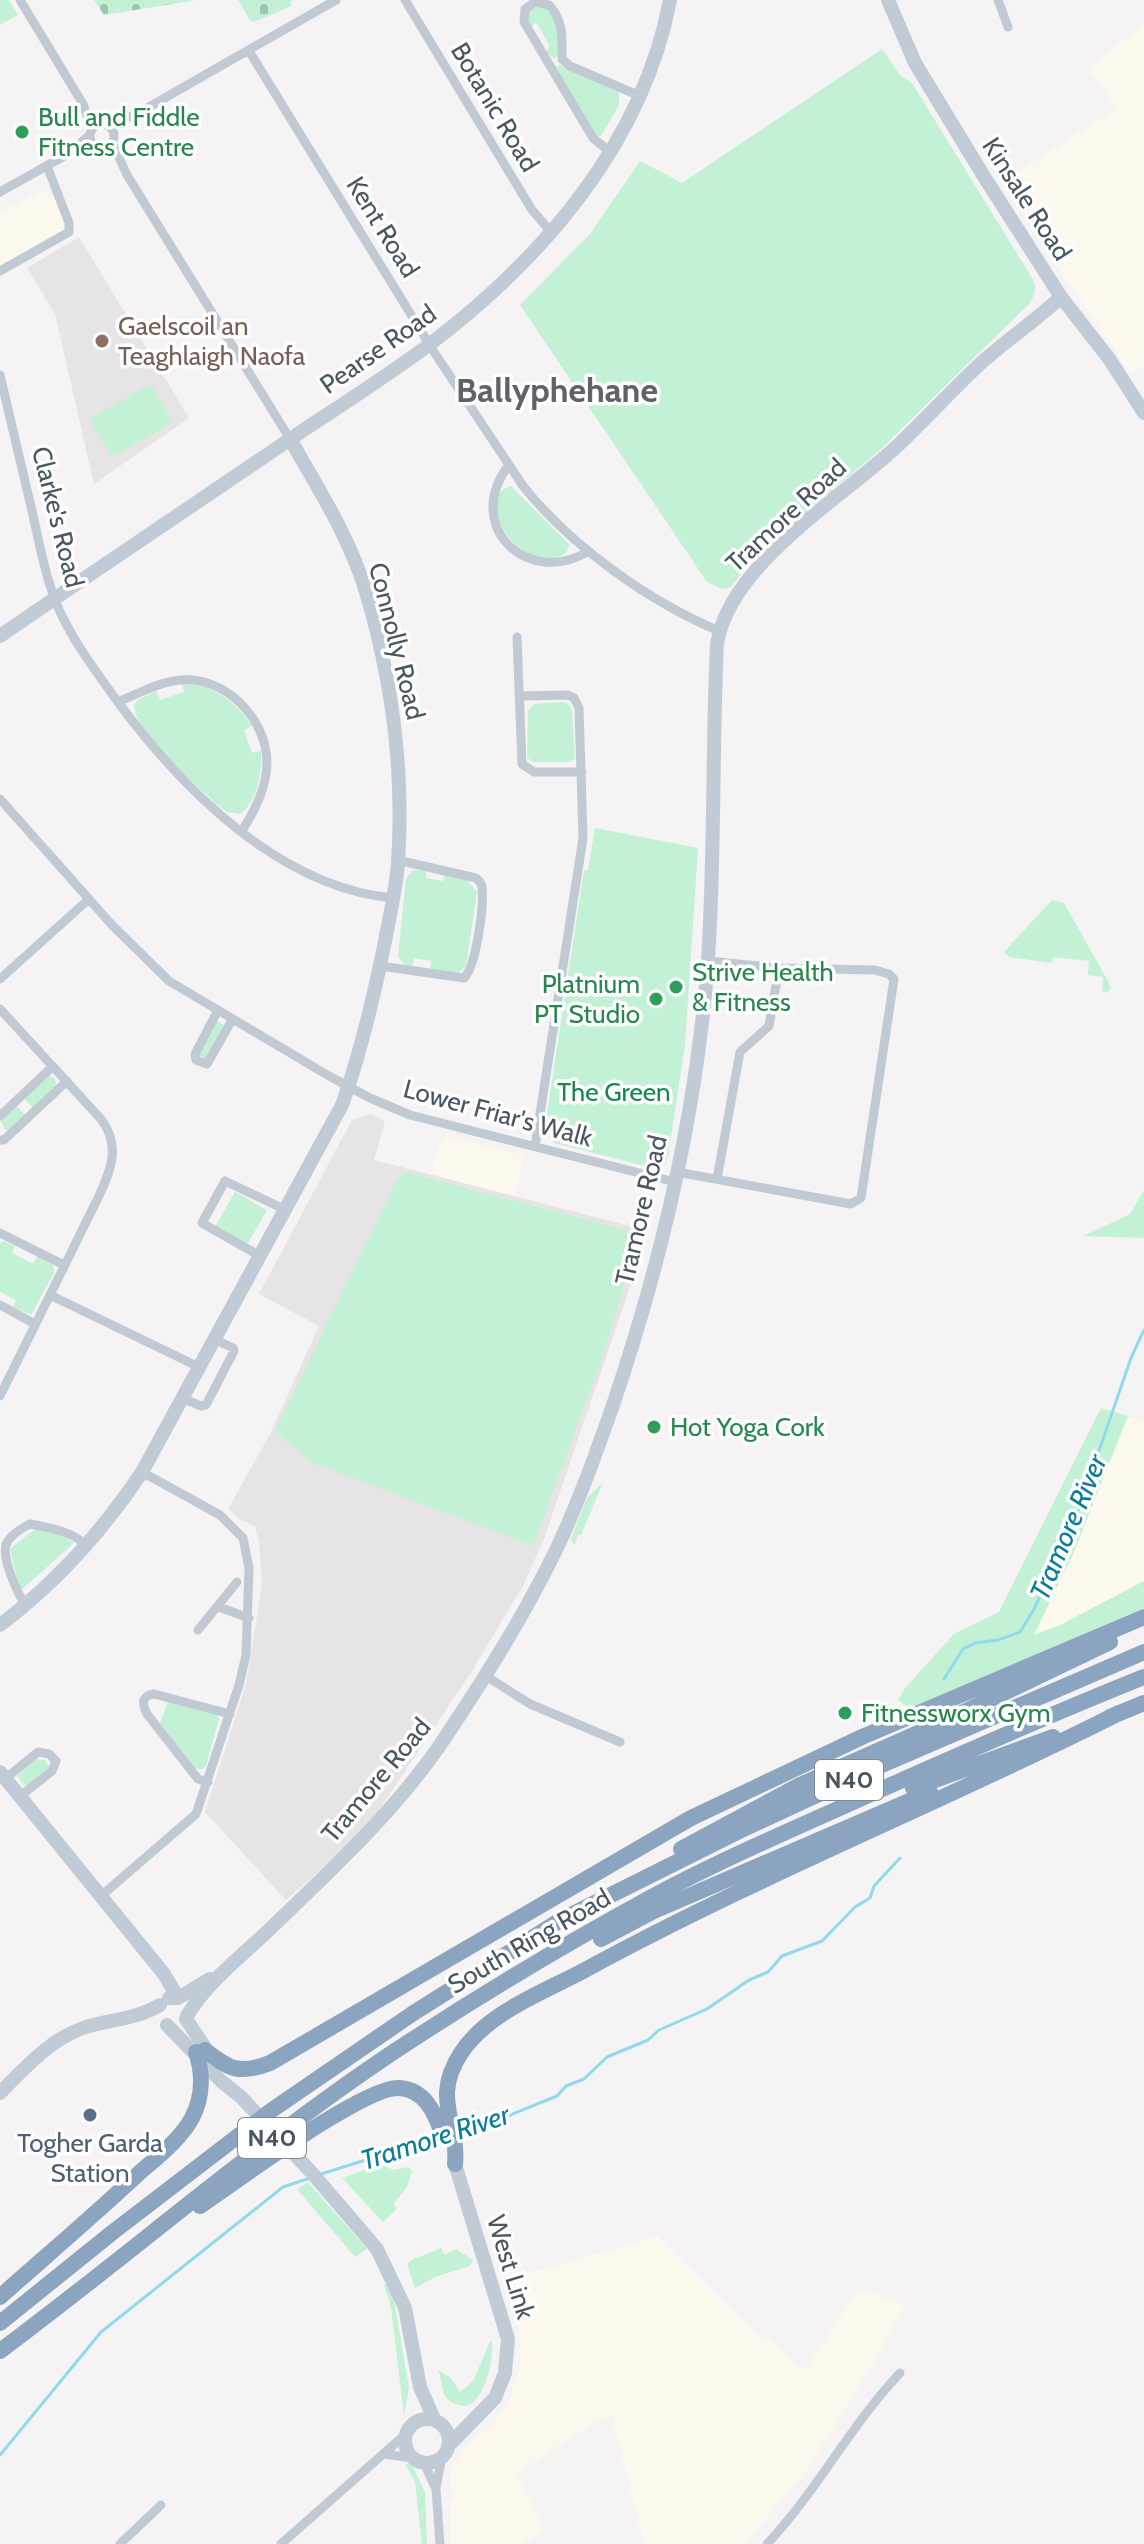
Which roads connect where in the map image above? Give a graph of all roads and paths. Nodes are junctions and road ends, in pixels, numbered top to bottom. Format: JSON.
{"nodes":[{"id":1,"x":20,"y":0,"type":"edge"},
{"id":2,"x":336,"y":0,"type":"edge"},
{"id":3,"x":405,"y":0,"type":"edge"},
{"id":4,"x":670,"y":0,"type":"edge"},
{"id":5,"x":888,"y":0,"type":"edge"},
{"id":6,"x":998,"y":0,"type":"edge"},
{"id":7,"x":1008,"y":27,"type":"dead end"},
{"id":8,"x":249,"y":51,"type":"junction"},
{"id":9,"x":562,"y":59,"type":"junction"},
{"id":10,"x":551,"y":66,"type":"junction"},
{"id":11,"x":640,"y":96,"type":"junction"},
{"id":12,"x":135,"y":115,"type":"junction"},
{"id":13,"x":98,"y":128,"type":"junction"},
{"id":14,"x":113,"y":140,"type":"junction"},
{"id":15,"x":100,"y":148,"type":"junction"},
{"id":16,"x":610,"y":152,"type":"junction"},
{"id":17,"x":66,"y":155,"type":"junction"},
{"id":18,"x":47,"y":166,"type":"junction"},
{"id":19,"x":126,"y":173,"type":"junction"},
{"id":20,"x":0,"y":192,"type":"edge"},
{"id":21,"x":552,"y":233,"type":"junction"},
{"id":22,"x":0,"y":271,"type":"edge"},
{"id":23,"x":1061,"y":297,"type":"junction"},
{"id":24,"x":430,"y":344,"type":"junction"},
{"id":25,"x":0,"y":375,"type":"edge"},
{"id":26,"x":1144,"y":413,"type":"edge"},
{"id":27,"x":290,"y":439,"type":"junction"},
{"id":28,"x":508,"y":466,"type":"junction"},
{"id":29,"x":589,"y":551,"type":"junction"},
{"id":30,"x":55,"y":598,"type":"junction"},
{"id":31,"x":719,"y":631,"type":"junction"},
{"id":32,"x":0,"y":636,"type":"edge"},
{"id":33,"x":517,"y":637,"type":"dead end"},
{"id":34,"x":519,"y":696,"type":"junction"},
{"id":35,"x":118,"y":702,"type":"junction"},
{"id":36,"x":582,"y":772,"type":"junction"},
{"id":37,"x":0,"y":799,"type":"edge"},
{"id":38,"x":242,"y":831,"type":"junction"},
{"id":39,"x":398,"y":864,"type":"junction"},
{"id":40,"x":393,"y":898,"type":"junction"},
{"id":41,"x":89,"y":899,"type":"junction"},
{"id":42,"x":708,"y":961,"type":"junction"},
{"id":43,"x":380,"y":966,"type":"junction"},
{"id":44,"x":779,"y":968,"type":"junction"},
{"id":45,"x":0,"y":979,"type":"edge"},
{"id":46,"x":0,"y":1009,"type":"edge"},
{"id":47,"x":217,"y":1012,"type":"junction"},
{"id":48,"x":232,"y":1020,"type":"junction"},
{"id":49,"x":53,"y":1066,"type":"junction"},
{"id":50,"x":67,"y":1081,"type":"junction"},
{"id":51,"x":348,"y":1086,"type":"junction"},
{"id":52,"x":17,"y":1100,"type":"junction"},
{"id":53,"x":31,"y":1115,"type":"junction"},
{"id":54,"x":0,"y":1116,"type":"edge"},
{"id":55,"x":0,"y":1140,"type":"edge"},
{"id":56,"x":535,"y":1146,"type":"junction"},
{"id":57,"x":676,"y":1177,"type":"junction"},
{"id":58,"x":717,"y":1179,"type":"junction"},
{"id":59,"x":286,"y":1210,"type":"junction"},
{"id":60,"x":0,"y":1233,"type":"edge"},
{"id":61,"x":260,"y":1256,"type":"junction"},
{"id":62,"x":64,"y":1265,"type":"junction"},
{"id":63,"x":50,"y":1295,"type":"junction"},
{"id":64,"x":0,"y":1305,"type":"edge"},
{"id":65,"x":35,"y":1324,"type":"junction"},
{"id":66,"x":214,"y":1339,"type":"junction"},
{"id":67,"x":199,"y":1367,"type":"junction"},
{"id":68,"x":0,"y":1396,"type":"edge"},
{"id":69,"x":182,"y":1398,"type":"junction"},
{"id":70,"x":142,"y":1472,"type":"junction"},
{"id":71,"x":86,"y":1547,"type":"junction"},
{"id":72,"x":237,"y":1582,"type":"dead end"},
{"id":73,"x":26,"y":1605,"type":"junction"},
{"id":74,"x":219,"y":1607,"type":"junction"},
{"id":75,"x":1144,"y":1617,"type":"edge"},
{"id":76,"x":249,"y":1618,"type":"junction"},
{"id":77,"x":0,"y":1625,"type":"edge"},
{"id":78,"x":1144,"y":1627,"type":"edge"},
{"id":79,"x":198,"y":1630,"type":"dead end"},
{"id":80,"x":1144,"y":1652,"type":"edge"},
{"id":81,"x":486,"y":1676,"type":"junction"},
{"id":82,"x":1144,"y":1677,"type":"edge"},
{"id":83,"x":1144,"y":1703,"type":"edge"},
{"id":84,"x":1119,"y":1713,"type":"junction"},
{"id":85,"x":230,"y":1714,"type":"junction"},
{"id":86,"x":1097,"y":1722,"type":"junction"},
{"id":87,"x":620,"y":1742,"type":"dead end"},
{"id":88,"x":2,"y":1775,"type":"edge"},
{"id":89,"x":208,"y":1782,"type":"junction"},
{"id":90,"x":19,"y":1797,"type":"junction"},
{"id":91,"x":101,"y":1896,"type":"junction"},
{"id":92,"x":559,"y":1921,"type":"junction"},
{"id":93,"x":563,"y":1949,"type":"junction"},
{"id":94,"x":235,"y":1962,"type":"junction"},
{"id":95,"x":170,"y":2001,"type":"junction"},
{"id":96,"x":186,"y":2018,"type":"junction"},
{"id":97,"x":446,"y":2018,"type":"junction"},
{"id":98,"x":118,"y":2021,"type":"junction"},
{"id":99,"x":166,"y":2024,"type":"junction"},
{"id":100,"x":200,"y":2051,"type":"junction"},
{"id":101,"x":0,"y":2093,"type":"edge"},
{"id":102,"x":455,"y":2164,"type":"junction"},
{"id":103,"x":109,"y":2267,"type":"junction"},
{"id":104,"x":0,"y":2297,"type":"edge"},
{"id":105,"x":0,"y":2323,"type":"edge"},
{"id":106,"x":0,"y":2351,"type":"edge"},
{"id":107,"x":900,"y":2373,"type":"dead end"},
{"id":108,"x":420,"y":2387,"type":"junction"},
{"id":109,"x":438,"y":2423,"type":"junction"},
{"id":110,"x":472,"y":2423,"type":"junction"},
{"id":111,"x":409,"y":2430,"type":"junction"},
{"id":112,"x":445,"y":2451,"type":"junction"},
{"id":113,"x":384,"y":2454,"type":"junction"},
{"id":114,"x":419,"y":2460,"type":"junction"},
{"id":115,"x":436,"y":2489,"type":"junction"},
{"id":116,"x":161,"y":2505,"type":"dead end"},
{"id":117,"x":120,"y":2544,"type":"edge"},
{"id":118,"x":281,"y":2544,"type":"edge"},
{"id":119,"x":440,"y":2544,"type":"edge"},
{"id":120,"x":767,"y":2544,"type":"edge"}],
"edges":[{"from":1,"to":13,"type":"street"},
{"from":2,"to":8,"type":"street"},
{"from":3,"to":21,"type":"street","name":"Botanic Road"},
{"from":4,"to":11,"type":"street","name":"Pearse Road"},
{"from":5,"to":23,"type":"street","name":"Kinsale Road"},
{"from":6,"to":7,"type":"street"},
{"from":8,"to":12,"type":"street"},
{"from":8,"to":24,"type":"street","name":"Kent Road"},
{"from":9,"to":10,"type":"street"},
{"from":9,"to":10,"type":"street"},
{"from":9,"to":11,"type":"street"},
{"from":10,"to":16,"type":"street"},
{"from":11,"to":16,"type":"street","name":"Pearse Road"},
{"from":12,"to":13,"type":"street"},
{"from":12,"to":14,"type":"street"},
{"from":13,"to":14,"type":"street","name":"Connolly Road"},
{"from":13,"to":15,"type":"street","name":"Connolly Road"},
{"from":13,"to":17,"type":"street"},
{"from":14,"to":15,"type":"street"},
{"from":14,"to":19,"type":"street","name":"Connolly Road"},
{"from":15,"to":17,"type":"street"},
{"from":15,"to":19,"type":"street","name":"Connolly Road"},
{"from":16,"to":21,"type":"street","name":"Pearse Road"},
{"from":17,"to":18,"type":"street"},
{"from":18,"to":20,"type":"street"},
{"from":18,"to":22,"type":"street"},
{"from":19,"to":27,"type":"street","name":"Connolly Road"},
{"from":21,"to":24,"type":"street","name":"Pearse Road"},
{"from":23,"to":26,"type":"street","name":"Kinsale Road"},
{"from":23,"to":31,"type":"street","name":"Tramore Road"},
{"from":24,"to":27,"type":"street","name":"Pearse Road"},
{"from":24,"to":28,"type":"street","name":"Kent Road"},
{"from":25,"to":30,"type":"street","name":"Clarke's Road"},
{"from":27,"to":30,"type":"street","name":"Pearse Road"},
{"from":27,"to":39,"type":"street","name":"Connolly Road"},
{"from":28,"to":29,"type":"street","name":"Kent Road"},
{"from":28,"to":29,"type":"street"},
{"from":29,"to":31,"type":"street","name":"Kent Road"},
{"from":30,"to":32,"type":"street","name":"Pearse Road"},
{"from":30,"to":35,"type":"street","name":"Clarke's Road"},
{"from":31,"to":42,"type":"street","name":"Tramore Road"},
{"from":33,"to":34,"type":"street"},
{"from":34,"to":36,"type":"street"},
{"from":34,"to":36,"type":"street"},
{"from":35,"to":38,"type":"street","name":"Clarke's Road"},
{"from":35,"to":38,"type":"street"},
{"from":36,"to":56,"type":"street"},
{"from":37,"to":41,"type":"street","name":"Lower Friar's Walk"},
{"from":38,"to":40,"type":"street","name":"Clarke's Road"},
{"from":39,"to":40,"type":"street","name":"Connolly Road"},
{"from":39,"to":43,"type":"street"},
{"from":40,"to":43,"type":"street","name":"Connolly Road"},
{"from":41,"to":45,"type":"street"},
{"from":41,"to":47,"type":"street","name":"Lower Friar's Walk"},
{"from":42,"to":44,"type":"street"},
{"from":42,"to":57,"type":"street","name":"Tramore Road"},
{"from":43,"to":51,"type":"street","name":"Connolly Road"},
{"from":44,"to":58,"type":"street"},
{"from":44,"to":58,"type":"street","name":"Lower Friar's Walk"},
{"from":46,"to":49,"type":"street"},
{"from":47,"to":48,"type":"street","name":"Lower Friar's Walk"},
{"from":47,"to":48,"type":"street"},
{"from":48,"to":51,"type":"street","name":"Lower Friar's Walk"},
{"from":49,"to":50,"type":"street"},
{"from":49,"to":52,"type":"street"},
{"from":50,"to":53,"type":"street"},
{"from":50,"to":62,"type":"street"},
{"from":51,"to":56,"type":"street","name":"Lower Friar's Walk"},
{"from":51,"to":59,"type":"street","name":"Connolly Road"},
{"from":52,"to":53,"type":"street"},
{"from":52,"to":54,"type":"street"},
{"from":53,"to":55,"type":"street"},
{"from":56,"to":57,"type":"street","name":"Lower Friar's Walk"},
{"from":57,"to":58,"type":"street","name":"Lower Friar's Walk"},
{"from":57,"to":81,"type":"street","name":"Tramore Road"},
{"from":59,"to":61,"type":"street","name":"Connolly Road"},
{"from":59,"to":61,"type":"street"},
{"from":60,"to":62,"type":"street"},
{"from":61,"to":66,"type":"street","name":"Connolly Road"},
{"from":62,"to":63,"type":"street"},
{"from":63,"to":65,"type":"street"},
{"from":63,"to":67,"type":"street"},
{"from":64,"to":65,"type":"street"},
{"from":65,"to":68,"type":"street"},
{"from":66,"to":67,"type":"street","name":"Connolly Road"},
{"from":66,"to":69,"type":"street"},
{"from":67,"to":69,"type":"street","name":"Connolly Road"},
{"from":69,"to":70,"type":"street","name":"Connolly Road"},
{"from":70,"to":71,"type":"street","name":"Connolly Road"},
{"from":70,"to":76,"type":"street"},
{"from":71,"to":73,"type":"street","name":"Connolly Road"},
{"from":71,"to":73,"type":"street"},
{"from":72,"to":74,"type":"street"},
{"from":73,"to":77,"type":"street","name":"Connolly Road"},
{"from":74,"to":76,"type":"street"},
{"from":74,"to":79,"type":"street"},
{"from":75,"to":100,"type":"highway"},
{"from":76,"to":85,"type":"street"},
{"from":78,"to":92,"type":"highway"},
{"from":80,"to":92,"type":"highway","name":"South Ring Road","number":"N40"},
{"from":81,"to":87,"type":"street"},
{"from":81,"to":94,"type":"street","name":"Tramore Road"},
{"from":82,"to":93,"type":"highway","name":"South Ring Road","number":"N40"},
{"from":83,"to":84,"type":"highway"},
{"from":84,"to":86,"type":"highway"},
{"from":84,"to":102,"type":"highway"},
{"from":85,"to":89,"type":"street"},
{"from":85,"to":89,"type":"street"},
{"from":86,"to":93,"type":"highway"},
{"from":86,"to":97,"type":"highway"},
{"from":88,"to":90,"type":"street"},
{"from":88,"to":90,"type":"street"},
{"from":89,"to":91,"type":"street"},
{"from":90,"to":91,"type":"street"},
{"from":91,"to":95,"type":"street"},
{"from":92,"to":105,"type":"highway","name":"South Ring Road","number":"N40"},
{"from":93,"to":97,"type":"highway","name":"South Ring Road","number":"N40"},
{"from":94,"to":95,"type":"street","name":"Tramore Road"},
{"from":94,"to":96,"type":"street","name":"Tramore Road"},
{"from":95,"to":96,"type":"street"},
{"from":95,"to":98,"type":"street","name":"Tramore Road"},
{"from":95,"to":99,"type":"street"},
{"from":96,"to":99,"type":"street"},
{"from":96,"to":100,"type":"street"},
{"from":97,"to":103,"type":"highway","name":"South Ring Road","number":"N40"},
{"from":98,"to":99,"type":"street","name":"Tramore Road"},
{"from":98,"to":101,"type":"street","name":"Tramore Road"},
{"from":99,"to":100,"type":"street"},
{"from":100,"to":104,"type":"highway"},
{"from":100,"to":108,"type":"street"},
{"from":102,"to":103,"type":"highway"},
{"from":102,"to":110,"type":"street","name":"West Link"},
{"from":103,"to":106,"type":"highway","name":"South Ring Road","number":"N40"},
{"from":107,"to":120,"type":"street"},
{"from":108,"to":109,"type":"street"},
{"from":108,"to":111,"type":"street"},
{"from":109,"to":110,"type":"street"},
{"from":109,"to":111,"type":"street"},
{"from":109,"to":112,"type":"street"},
{"from":110,"to":112,"type":"street","name":"West Link"},
{"from":111,"to":113,"type":"street"},
{"from":111,"to":114,"type":"street"},
{"from":112,"to":114,"type":"street"},
{"from":112,"to":115,"type":"street"},
{"from":113,"to":114,"type":"street"},
{"from":113,"to":118,"type":"street"},
{"from":114,"to":115,"type":"street"},
{"from":115,"to":119,"type":"street"},
{"from":116,"to":117,"type":"street"}]}
